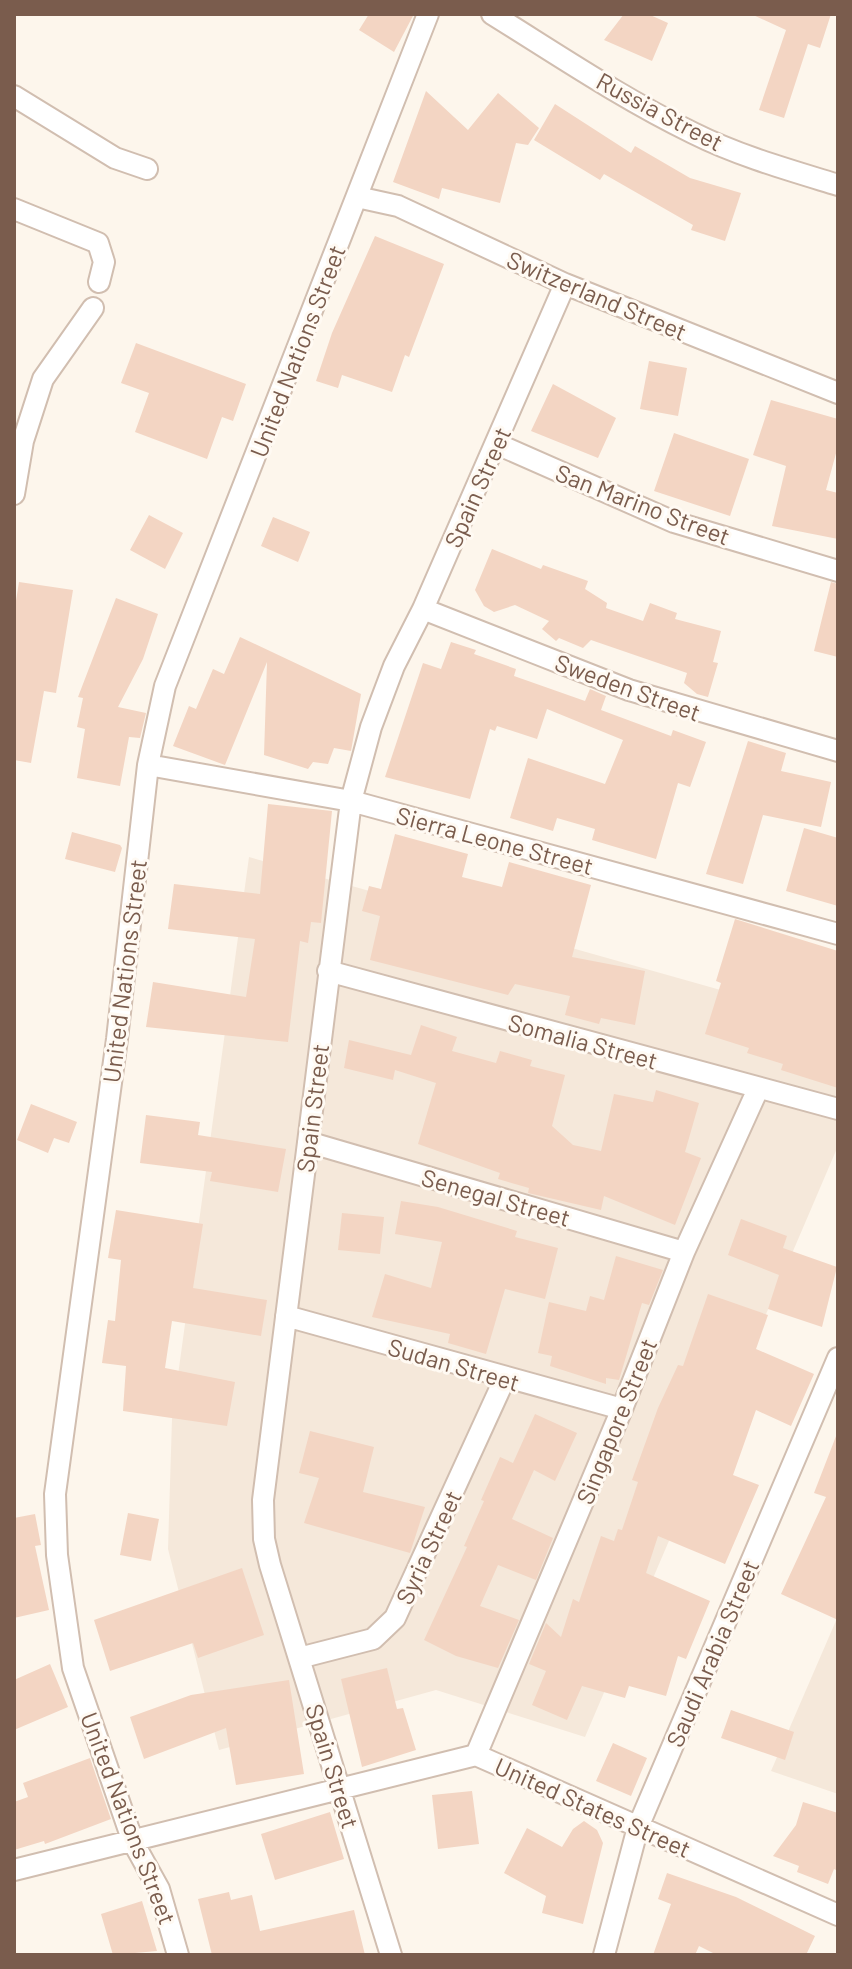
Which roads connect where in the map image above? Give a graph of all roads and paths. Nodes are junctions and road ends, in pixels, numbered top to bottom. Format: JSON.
{"nodes":[{"id":1,"x":428,"y":14,"type":"edge"},
{"id":2,"x":492,"y":14,"type":"edge"},
{"id":3,"x":14,"y":96,"type":"edge"},
{"id":4,"x":147,"y":169,"type":"dead end"},
{"id":5,"x":838,"y":185,"type":"edge"},
{"id":6,"x":357,"y":197,"type":"junction"},
{"id":7,"x":14,"y":209,"type":"edge"},
{"id":8,"x":99,"y":282,"type":"dead end"},
{"id":9,"x":565,"y":284,"type":"junction"},
{"id":10,"x":93,"y":308,"type":"dead end"},
{"id":11,"x":838,"y":393,"type":"edge"},
{"id":12,"x":497,"y":444,"type":"junction"},
{"id":13,"x":14,"y":494,"type":"edge"},
{"id":14,"x":838,"y":571,"type":"edge"},
{"id":15,"x":423,"y":609,"type":"junction"},
{"id":16,"x":838,"y":751,"type":"edge"},
{"id":17,"x":148,"y":765,"type":"junction"},
{"id":18,"x":351,"y":801,"type":"junction"},
{"id":19,"x":838,"y":934,"type":"edge"},
{"id":20,"x":328,"y":971,"type":"junction"},
{"id":21,"x":758,"y":1089,"type":"junction"},
{"id":22,"x":838,"y":1109,"type":"edge"},
{"id":23,"x":308,"y":1142,"type":"junction"},
{"id":24,"x":684,"y":1252,"type":"junction"},
{"id":25,"x":286,"y":1316,"type":"junction"},
{"id":26,"x":838,"y":1358,"type":"edge"},
{"id":27,"x":505,"y":1378,"type":"junction"},
{"id":28,"x":622,"y":1409,"type":"junction"},
{"id":29,"x":299,"y":1658,"type":"junction"},
{"id":30,"x":476,"y":1755,"type":"junction"},
{"id":31,"x":339,"y":1787,"type":"junction"},
{"id":32,"x":638,"y":1827,"type":"junction"},
{"id":33,"x":133,"y":1842,"type":"junction"},
{"id":34,"x":14,"y":1870,"type":"edge"},
{"id":35,"x":838,"y":1915,"type":"edge"},
{"id":36,"x":178,"y":1955,"type":"edge"},
{"id":37,"x":391,"y":1955,"type":"edge"},
{"id":38,"x":604,"y":1955,"type":"edge"}],
"edges":[{"from":1,"to":6,"type":"street","name":"United Nations Street"},
{"from":2,"to":5,"type":"street","name":"Russia Street"},
{"from":3,"to":4,"type":"street"},
{"from":6,"to":9,"type":"street","name":"Switzerland Street"},
{"from":6,"to":17,"type":"street","name":"United Nations Street"},
{"from":7,"to":8,"type":"street"},
{"from":9,"to":11,"type":"street","name":"Switzerland Street"},
{"from":9,"to":12,"type":"street","name":"Spain Street"},
{"from":10,"to":13,"type":"street"},
{"from":12,"to":14,"type":"street","name":"San Marino Street"},
{"from":12,"to":15,"type":"street","name":"Spain Street"},
{"from":15,"to":16,"type":"street","name":"Sweden Street"},
{"from":15,"to":18,"type":"street","name":"Spain Street"},
{"from":17,"to":18,"type":"street","name":"Sierra Leone Street"},
{"from":17,"to":33,"type":"street","name":"United Nations Street"},
{"from":18,"to":19,"type":"street","name":"Sierra Leone Street"},
{"from":18,"to":20,"type":"street","name":"Spain Street"},
{"from":20,"to":21,"type":"street","name":"Somalia Street"},
{"from":20,"to":23,"type":"street","name":"Spain Street"},
{"from":21,"to":22,"type":"street","name":"Somalia Street"},
{"from":21,"to":24,"type":"street","name":"Singapore Street"},
{"from":23,"to":24,"type":"street","name":"Senegal Street"},
{"from":23,"to":25,"type":"street","name":"Spain Street"},
{"from":24,"to":28,"type":"street","name":"Singapore Street"},
{"from":25,"to":27,"type":"street","name":"Sudan Street"},
{"from":25,"to":29,"type":"street","name":"Spain Street"},
{"from":26,"to":32,"type":"street","name":"Saudi Arabia Street"},
{"from":27,"to":28,"type":"street","name":"Sudan Street"},
{"from":27,"to":29,"type":"street","name":"Syria Street"},
{"from":28,"to":30,"type":"street","name":"Singapore Street"},
{"from":29,"to":31,"type":"street","name":"Spain Street"},
{"from":30,"to":31,"type":"street","name":"United States Street"},
{"from":30,"to":32,"type":"street","name":"United States Street"},
{"from":31,"to":33,"type":"street","name":"United States Street"},
{"from":31,"to":37,"type":"street","name":"Spain Street"},
{"from":32,"to":35,"type":"street","name":"United States Street"},
{"from":32,"to":38,"type":"street","name":"Saudi Arabia Street"},
{"from":33,"to":34,"type":"street","name":"United States Street"},
{"from":33,"to":36,"type":"street","name":"United Nations Street"}]}
